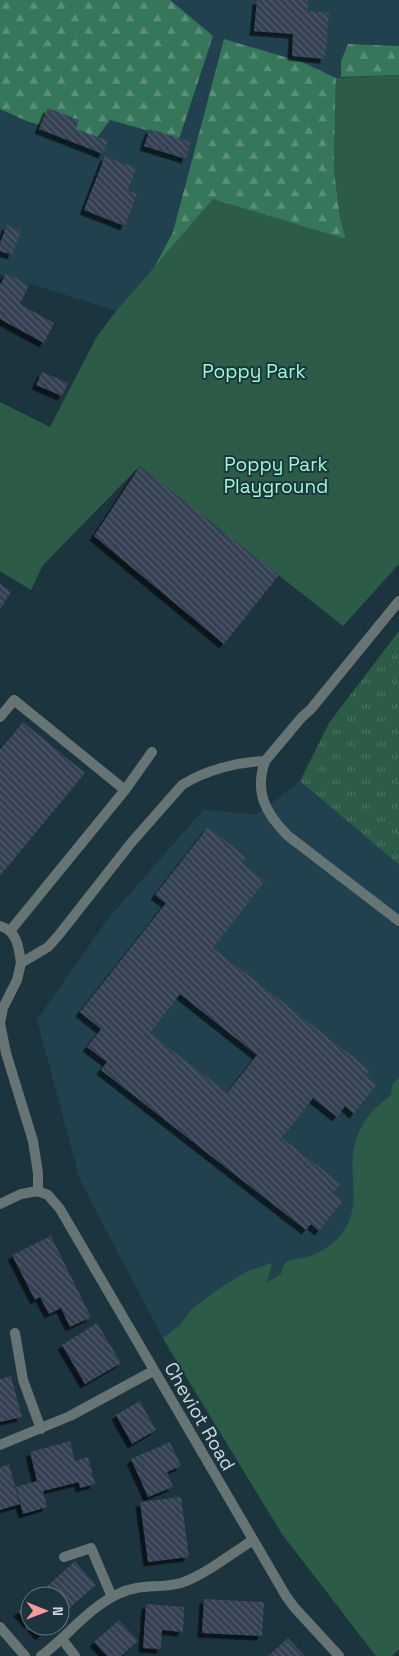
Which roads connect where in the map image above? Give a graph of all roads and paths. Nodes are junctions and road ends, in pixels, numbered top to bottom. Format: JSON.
{"nodes":[{"id":1,"x":399,"y":601,"type":"edge"},
{"id":2,"x":0,"y":717,"type":"edge"},
{"id":3,"x":152,"y":752,"type":"dead end"},
{"id":4,"x":265,"y":762,"type":"junction"},
{"id":5,"x":125,"y":790,"type":"junction"},
{"id":6,"x":399,"y":921,"type":"edge"},
{"id":7,"x":0,"y":926,"type":"edge"},
{"id":8,"x":10,"y":931,"type":"junction"},
{"id":9,"x":21,"y":963,"type":"junction"},
{"id":10,"x":38,"y":1191,"type":"junction"},
{"id":11,"x":0,"y":1204,"type":"edge"},
{"id":12,"x":15,"y":1332,"type":"dead end"},
{"id":13,"x":153,"y":1371,"type":"junction"},
{"id":14,"x":41,"y":1429,"type":"junction"},
{"id":15,"x":0,"y":1445,"type":"edge"},
{"id":16,"x":253,"y":1540,"type":"junction"},
{"id":17,"x":64,"y":1557,"type":"dead end"},
{"id":18,"x":112,"y":1597,"type":"junction"},
{"id":19,"x":0,"y":1627,"type":"edge"},
{"id":20,"x":62,"y":1639,"type":"junction"},
{"id":21,"x":25,"y":1656,"type":"edge"},
{"id":22,"x":41,"y":1656,"type":"edge"},
{"id":23,"x":75,"y":1656,"type":"edge"},
{"id":24,"x":339,"y":1656,"type":"edge"}],
"edges":[{"from":1,"to":4,"type":"street"},
{"from":2,"to":5,"type":"street"},
{"from":3,"to":5,"type":"street"},
{"from":4,"to":6,"type":"street"},
{"from":4,"to":9,"type":"street"},
{"from":5,"to":8,"type":"street"},
{"from":7,"to":8,"type":"street"},
{"from":8,"to":9,"type":"street"},
{"from":9,"to":10,"type":"street"},
{"from":10,"to":11,"type":"street"},
{"from":10,"to":13,"type":"street","name":"Cheviot Road"},
{"from":12,"to":14,"type":"street"},
{"from":13,"to":14,"type":"street"},
{"from":13,"to":16,"type":"street","name":"Cheviot Road"},
{"from":14,"to":15,"type":"street"},
{"from":16,"to":18,"type":"street"},
{"from":16,"to":24,"type":"street","name":"Cheviot Road"},
{"from":17,"to":18,"type":"street"},
{"from":18,"to":20,"type":"street"},
{"from":19,"to":21,"type":"street"},
{"from":20,"to":22,"type":"street"},
{"from":20,"to":23,"type":"street"}]}
